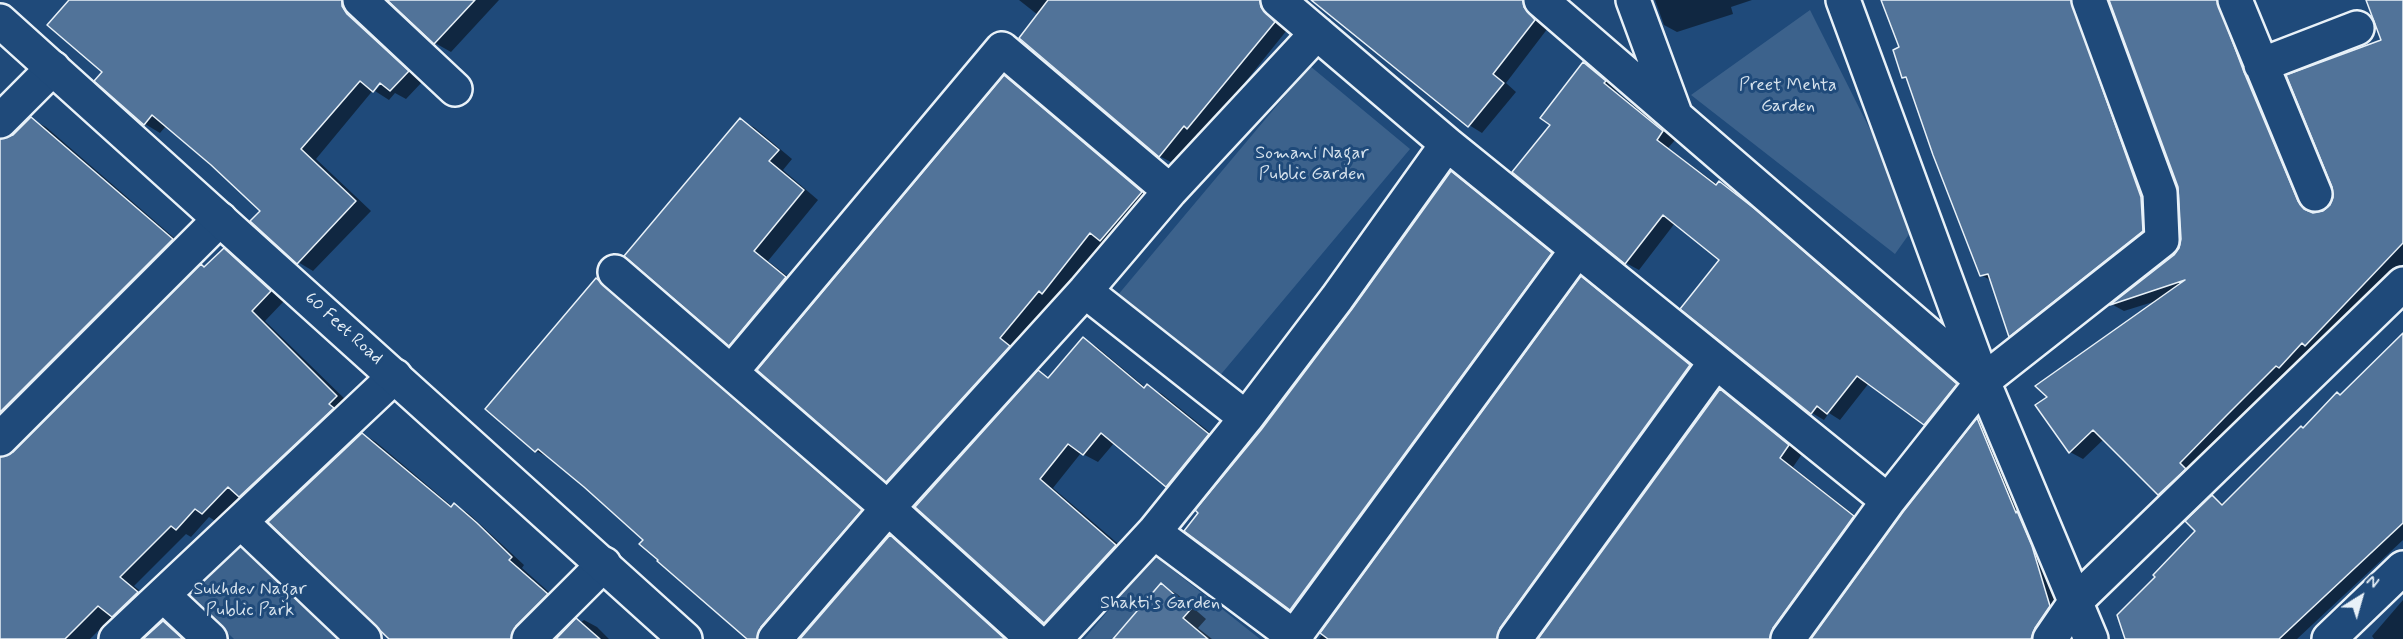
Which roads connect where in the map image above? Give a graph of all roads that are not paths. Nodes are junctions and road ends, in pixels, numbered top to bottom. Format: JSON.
{"nodes":[{"id":1,"x":360,"y":0,"type":"edge"},
{"id":2,"x":1278,"y":0,"type":"edge"},
{"id":3,"x":1541,"y":0,"type":"edge"},
{"id":4,"x":1633,"y":0,"type":"edge"},
{"id":5,"x":1844,"y":0,"type":"edge"},
{"id":6,"x":2089,"y":0,"type":"edge"},
{"id":7,"x":2235,"y":0,"type":"edge"},
{"id":8,"x":0,"y":21,"type":"edge"},
{"id":9,"x":2357,"y":28,"type":"dead end"},
{"id":10,"x":1317,"y":33,"type":"junction"},
{"id":11,"x":2261,"y":65,"type":"junction"},
{"id":12,"x":53,"y":68,"type":"junction"},
{"id":13,"x":455,"y":89,"type":"dead end"},
{"id":14,"x":1676,"y":115,"type":"junction"},
{"id":15,"x":0,"y":121,"type":"edge"},
{"id":16,"x":1447,"y":144,"type":"junction"},
{"id":17,"x":1170,"y":191,"type":"junction"},
{"id":18,"x":2315,"y":194,"type":"dead end"},
{"id":19,"x":220,"y":219,"type":"junction"},
{"id":20,"x":1577,"y":250,"type":"junction"},
{"id":21,"x":615,"y":272,"type":"dead end"},
{"id":22,"x":2403,"y":284,"type":"edge"},
{"id":23,"x":1085,"y":291,"type":"junction"},
{"id":24,"x":1715,"y":363,"type":"junction"},
{"id":25,"x":732,"y":371,"type":"junction"},
{"id":26,"x":394,"y":376,"type":"junction"},
{"id":27,"x":1983,"y":381,"type":"junction"},
{"id":28,"x":1246,"y":418,"type":"junction"},
{"id":29,"x":0,"y":439,"type":"edge"},
{"id":30,"x":1888,"y":501,"type":"junction"},
{"id":31,"x":888,"y":508,"type":"junction"},
{"id":32,"x":241,"y":522,"type":"junction"},
{"id":33,"x":1154,"y":532,"type":"junction"},
{"id":34,"x":604,"y":564,"type":"junction"},
{"id":35,"x":2403,"y":568,"type":"edge"},
{"id":36,"x":163,"y":595,"type":"junction"},
{"id":37,"x":2076,"y":601,"type":"junction"},
{"id":38,"x":1295,"y":638,"type":"edge"},
{"id":39,"x":116,"y":639,"type":"edge"},
{"id":40,"x":210,"y":639,"type":"edge"},
{"id":41,"x":364,"y":639,"type":"edge"},
{"id":42,"x":529,"y":639,"type":"edge"},
{"id":43,"x":686,"y":639,"type":"edge"},
{"id":44,"x":775,"y":639,"type":"edge"},
{"id":45,"x":1033,"y":639,"type":"edge"},
{"id":46,"x":1055,"y":639,"type":"edge"},
{"id":47,"x":1515,"y":639,"type":"edge"},
{"id":48,"x":1788,"y":639,"type":"edge"},
{"id":49,"x":2050,"y":639,"type":"edge"},
{"id":50,"x":2091,"y":639,"type":"edge"},
{"id":51,"x":2329,"y":639,"type":"edge"}],
"edges":[{"from":1,"to":13,"type":"street"},
{"from":2,"to":10,"type":"street"},
{"from":3,"to":14,"type":"street"},
{"from":4,"to":14,"type":"street"},
{"from":5,"to":27,"type":"street"},
{"from":6,"to":27,"type":"street"},
{"from":7,"to":11,"type":"street"},
{"from":8,"to":12,"type":"street","name":"60 Feet Road"},
{"from":9,"to":11,"type":"street"},
{"from":10,"to":16,"type":"street"},
{"from":10,"to":17,"type":"street"},
{"from":11,"to":18,"type":"street"},
{"from":12,"to":15,"type":"street"},
{"from":12,"to":19,"type":"street","name":"60 Feet Road"},
{"from":14,"to":27,"type":"street"},
{"from":16,"to":20,"type":"street"},
{"from":16,"to":28,"type":"street"},
{"from":17,"to":23,"type":"street"},
{"from":17,"to":25,"type":"street"},
{"from":19,"to":26,"type":"street","name":"60 Feet Road"},
{"from":19,"to":29,"type":"street"},
{"from":20,"to":24,"type":"street"},
{"from":20,"to":38,"type":"street"},
{"from":21,"to":25,"type":"street"},
{"from":22,"to":37,"type":"street"},
{"from":23,"to":28,"type":"street"},
{"from":23,"to":31,"type":"street"},
{"from":24,"to":30,"type":"street"},
{"from":24,"to":47,"type":"street"},
{"from":25,"to":31,"type":"street"},
{"from":26,"to":32,"type":"street"},
{"from":26,"to":34,"type":"street","name":"60 Feet Road"},
{"from":27,"to":30,"type":"street"},
{"from":27,"to":37,"type":"street"},
{"from":28,"to":33,"type":"street"},
{"from":30,"to":48,"type":"street"},
{"from":31,"to":44,"type":"street"},
{"from":31,"to":45,"type":"street"},
{"from":32,"to":36,"type":"street"},
{"from":32,"to":41,"type":"street"},
{"from":33,"to":38,"type":"street"},
{"from":33,"to":46,"type":"street"},
{"from":34,"to":42,"type":"street"},
{"from":34,"to":43,"type":"street","name":"60 Feet Road"},
{"from":35,"to":51,"type":"street"},
{"from":36,"to":39,"type":"street"},
{"from":36,"to":40,"type":"street"},
{"from":37,"to":49,"type":"street"},
{"from":37,"to":50,"type":"street"}]}
